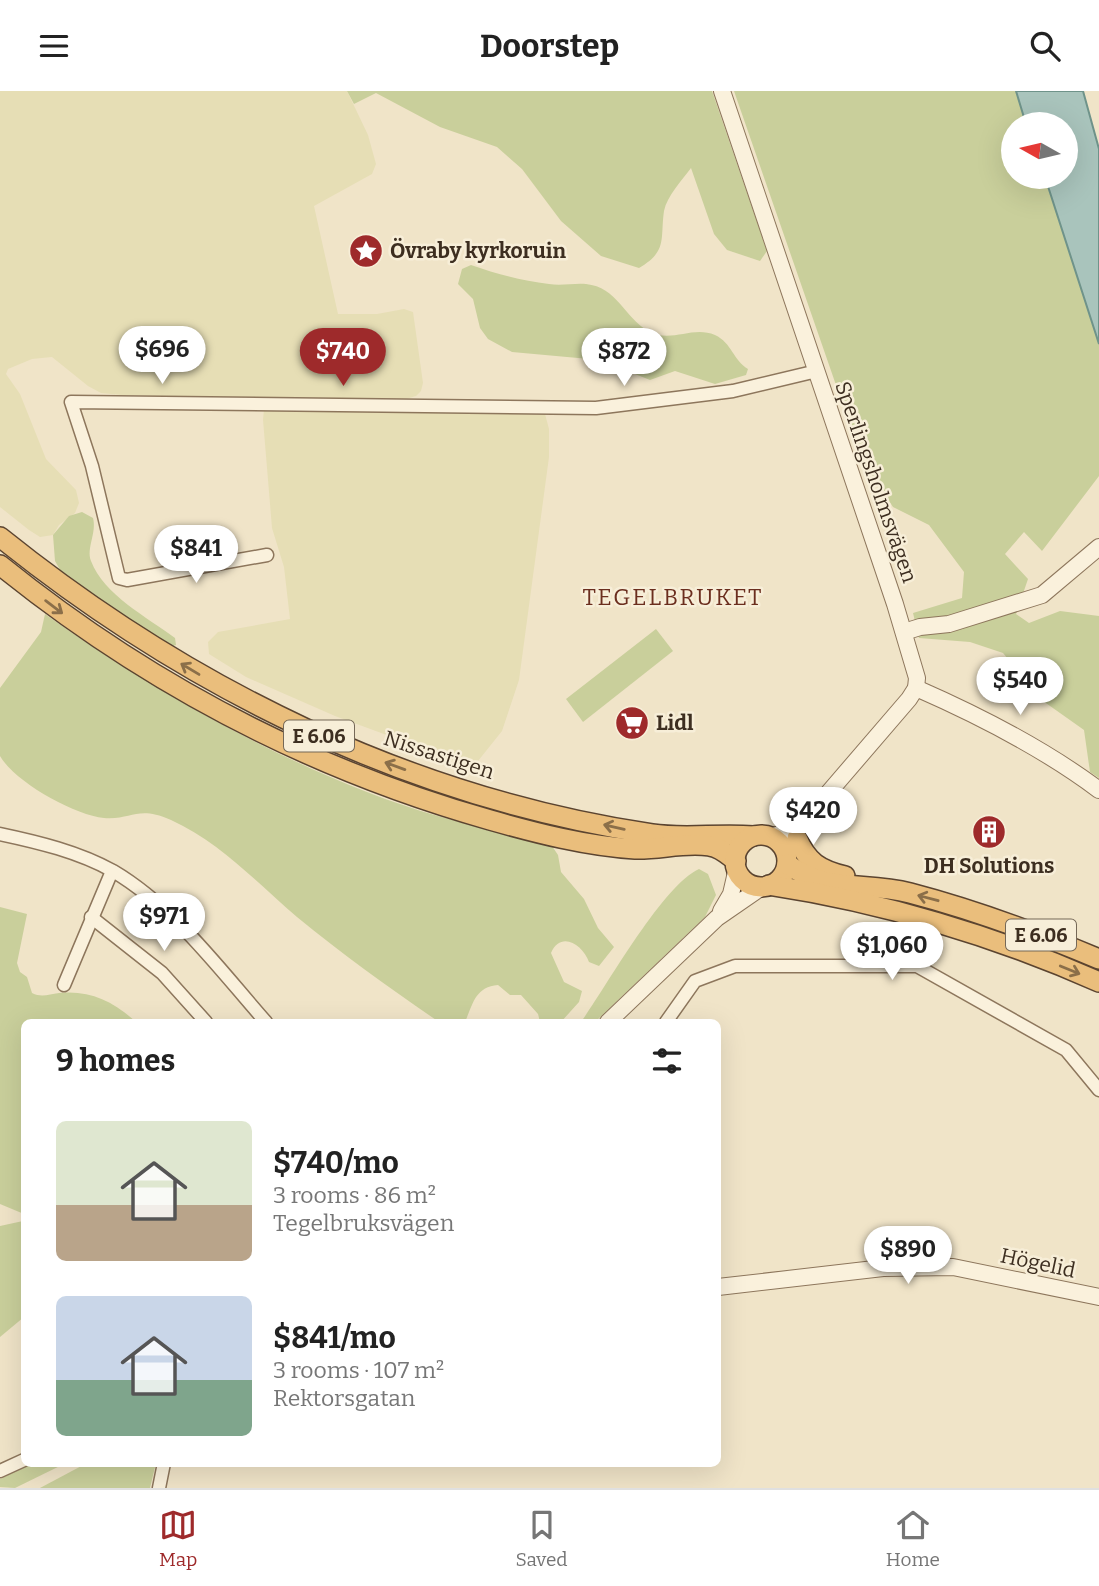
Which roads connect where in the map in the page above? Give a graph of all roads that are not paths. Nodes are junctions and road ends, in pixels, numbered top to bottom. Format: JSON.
{"nodes":[{"id":1,"x":722,"y":91,"type":"edge"},
{"id":2,"x":817,"y":371,"type":"junction"},
{"id":3,"x":0,"y":537,"type":"edge"},
{"id":4,"x":1099,"y":547,"type":"edge"},
{"id":5,"x":267,"y":555,"type":"dead end"},
{"id":6,"x":0,"y":565,"type":"edge"},
{"id":7,"x":904,"y":632,"type":"junction"},
{"id":8,"x":916,"y":688,"type":"junction"},
{"id":9,"x":1099,"y":790,"type":"edge"},
{"id":10,"x":801,"y":829,"type":"junction"},
{"id":11,"x":0,"y":834,"type":"edge"},
{"id":12,"x":762,"y":836,"type":"junction"},
{"id":13,"x":787,"y":861,"type":"junction"},
{"id":14,"x":736,"y":865,"type":"junction"},
{"id":15,"x":112,"y":871,"type":"junction"},
{"id":16,"x":765,"y":886,"type":"junction"},
{"id":17,"x":872,"y":886,"type":"junction"},
{"id":18,"x":91,"y":918,"type":"junction"},
{"id":19,"x":717,"y":918,"type":"junction"},
{"id":20,"x":1099,"y":959,"type":"edge"},
{"id":21,"x":1099,"y":982,"type":"edge"},
{"id":22,"x":64,"y":985,"type":"dead end"},
{"id":23,"x":203,"y":1019,"type":"edge"},
{"id":24,"x":263,"y":1019,"type":"edge"},
{"id":25,"x":611,"y":1019,"type":"edge"},
{"id":26,"x":668,"y":1019,"type":"edge"},
{"id":27,"x":1099,"y":1090,"type":"edge"},
{"id":28,"x":721,"y":1287,"type":"edge"},
{"id":29,"x":1099,"y":1297,"type":"edge"},
{"id":30,"x":21,"y":1461,"type":"edge"},
{"id":31,"x":163,"y":1467,"type":"edge"},
{"id":32,"x":0,"y":1471,"type":"edge"},
{"id":33,"x":159,"y":1488,"type":"edge"}],
"edges":[{"from":1,"to":2,"type":"street","name":"Sperlingsholmsvägen"},
{"from":2,"to":5,"type":"street"},
{"from":2,"to":7,"type":"street","name":"Sperlingsholmsvägen"},
{"from":12,"to":3,"type":"highway","name":"Nissastigen","number":"E 6.06","one_way":true},
{"from":4,"to":7,"type":"street"},
{"from":6,"to":14,"type":"highway","number":"E 6.06","one_way":true},
{"from":7,"to":8,"type":"street","name":"Sperlingsholmsvägen"},
{"from":8,"to":9,"type":"street"},
{"from":8,"to":10,"type":"street"},
{"from":10,"to":12,"type":"street"},
{"from":10,"to":13,"type":"street"},
{"from":10,"to":17,"type":"highway","number":"E 6.06"},
{"from":11,"to":15,"type":"street"},
{"from":12,"to":13,"type":"highway","number":"E 6.06"},
{"from":12,"to":14,"type":"highway"},
{"from":13,"to":16,"type":"highway"},
{"from":13,"to":17,"type":"highway","number":"E 6.06"},
{"from":14,"to":16,"type":"highway","number":"E 6.06"},
{"from":14,"to":19,"type":"street"},
{"from":15,"to":18,"type":"street"},
{"from":15,"to":24,"type":"street"},
{"from":16,"to":19,"type":"street"},
{"from":16,"to":21,"type":"highway","number":"E 6.06","one_way":true},
{"from":20,"to":17,"type":"highway","number":"E 6.06","one_way":true},
{"from":18,"to":22,"type":"street"},
{"from":18,"to":23,"type":"street"},
{"from":19,"to":25,"type":"street"},
{"from":26,"to":27,"type":"street"},
{"from":28,"to":29,"type":"street","name":"Högelid"},
{"from":30,"to":32,"type":"street"},
{"from":31,"to":33,"type":"street"}]}
